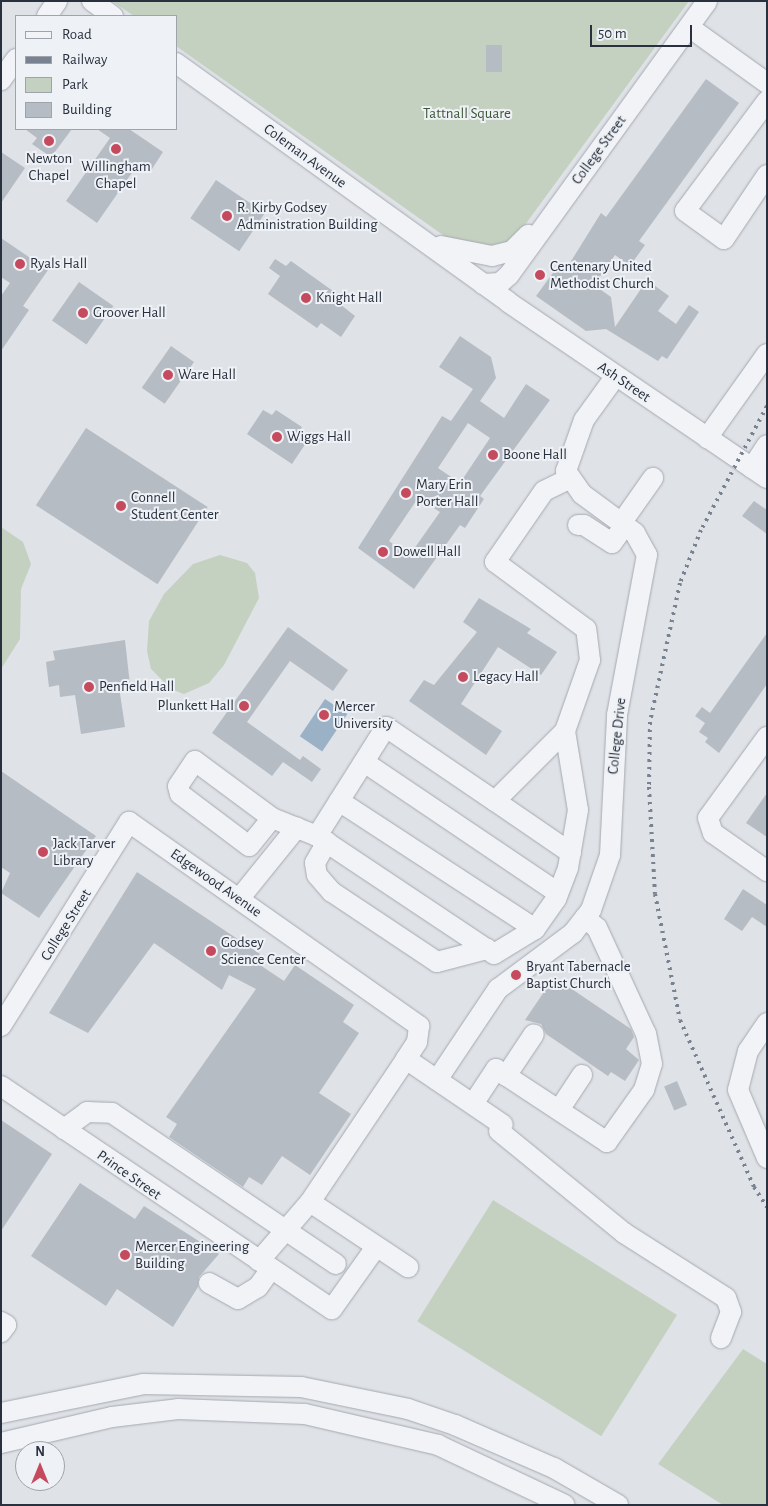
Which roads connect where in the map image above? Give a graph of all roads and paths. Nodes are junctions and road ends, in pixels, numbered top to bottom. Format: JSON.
{"nodes":[{"id":1,"x":57,"y":1,"type":"edge"},
{"id":2,"x":92,"y":1,"type":"edge"},
{"id":3,"x":707,"y":1,"type":"edge"},
{"id":4,"x":48,"y":15,"type":"edge"},
{"id":5,"x":112,"y":15,"type":"edge"},
{"id":6,"x":689,"y":26,"type":"junction"},
{"id":7,"x":15,"y":60,"type":"edge"},
{"id":8,"x":178,"y":63,"type":"edge"},
{"id":9,"x":1,"y":80,"type":"edge"},
{"id":10,"x":767,"y":83,"type":"edge"},
{"id":11,"x":767,"y":102,"type":"edge"},
{"id":12,"x":766,"y":178,"type":"edge"},
{"id":13,"x":555,"y":210,"type":"junction"},
{"id":14,"x":424,"y":241,"type":"junction"},
{"id":15,"x":483,"y":284,"type":"junction"},
{"id":16,"x":767,"y":354,"type":"edge"},
{"id":17,"x":615,"y":377,"type":"junction"},
{"id":18,"x":707,"y":438,"type":"junction"},
{"id":19,"x":767,"y":446,"type":"edge"},
{"id":20,"x":760,"y":473,"type":"edge"},
{"id":21,"x":653,"y":478,"type":"dead end"},
{"id":22,"x":569,"y":479,"type":"junction"},
{"id":23,"x":624,"y":524,"type":"junction"},
{"id":24,"x":578,"y":526,"type":"dead end"},
{"id":25,"x":565,"y":731,"type":"junction"},
{"id":26,"x":767,"y":737,"type":"edge"},
{"id":27,"x":364,"y":762,"type":"junction"},
{"id":28,"x":339,"y":801,"type":"junction"},
{"id":29,"x":495,"y":801,"type":"junction"},
{"id":30,"x":272,"y":818,"type":"junction"},
{"id":31,"x":129,"y":822,"type":"joint"},
{"id":32,"x":297,"y":828,"type":"junction"},
{"id":33,"x":322,"y":839,"type":"junction"},
{"id":34,"x":571,"y":853,"type":"junction"},
{"id":35,"x":767,"y":871,"type":"edge"},
{"id":36,"x":558,"y":893,"type":"junction"},
{"id":37,"x":239,"y":898,"type":"junction"},
{"id":38,"x":585,"y":918,"type":"junction"},
{"id":39,"x":535,"y":929,"type":"junction"},
{"id":40,"x":491,"y":952,"type":"junction"},
{"id":41,"x":506,"y":982,"type":"junction"},
{"id":42,"x":767,"y":1024,"type":"edge"},
{"id":43,"x":1,"y":1026,"type":"edge"},
{"id":44,"x":534,"y":1034,"type":"dead end"},
{"id":45,"x":406,"y":1059,"type":"junction"},
{"id":46,"x":582,"y":1075,"type":"dead end"},
{"id":47,"x":506,"y":1076,"type":"junction"},
{"id":48,"x":437,"y":1080,"type":"junction"},
{"id":49,"x":1,"y":1086,"type":"edge"},
{"id":50,"x":473,"y":1104,"type":"junction"},
{"id":51,"x":559,"y":1110,"type":"junction"},
{"id":52,"x":64,"y":1129,"type":"junction"},
{"id":53,"x":767,"y":1158,"type":"edge"},
{"id":54,"x":310,"y":1202,"type":"junction"},
{"id":55,"x":286,"y":1230,"type":"junction"},
{"id":56,"x":376,"y":1247,"type":"junction"},
{"id":57,"x":336,"y":1264,"type":"dead end"},
{"id":58,"x":265,"y":1265,"type":"junction"},
{"id":59,"x":408,"y":1267,"type":"dead end"},
{"id":60,"x":210,"y":1283,"type":"dead end"},
{"id":61,"x":1,"y":1322,"type":"edge"},
{"id":62,"x":1,"y":1332,"type":"edge"},
{"id":63,"x":721,"y":1338,"type":"dead end"},
{"id":64,"x":1,"y":1414,"type":"edge"},
{"id":65,"x":1,"y":1443,"type":"edge"},
{"id":66,"x":565,"y":1505,"type":"edge"},
{"id":67,"x":618,"y":1505,"type":"edge"}],
"edges":[{"from":1,"to":4,"type":"street"},
{"from":2,"to":5,"type":"street"},
{"from":3,"to":6,"type":"street","name":"College Street"},
{"from":6,"to":10,"type":"street"},
{"from":6,"to":13,"type":"street","name":"College Street"},
{"from":7,"to":9,"type":"street"},
{"from":8,"to":14,"type":"street","name":"Coleman Avenue"},
{"from":11,"to":12,"type":"street"},
{"from":13,"to":14,"type":"street"},
{"from":13,"to":15,"type":"street","name":"College Street"},
{"from":14,"to":15,"type":"street","name":"Coleman Avenue"},
{"from":15,"to":17,"type":"street","name":"Ash Street"},
{"from":16,"to":18,"type":"street"},
{"from":17,"to":18,"type":"street","name":"Ash Street"},
{"from":17,"to":22,"type":"street"},
{"from":18,"to":20,"type":"street","name":"Ash Street"},
{"from":19,"to":20,"type":"street"},
{"from":21,"to":23,"type":"street"},
{"from":22,"to":23,"type":"street","name":"College Drive"},
{"from":22,"to":25,"type":"street"},
{"from":23,"to":24,"type":"street"},
{"from":23,"to":38,"type":"street","name":"College Drive"},
{"from":25,"to":29,"type":"street"},
{"from":25,"to":34,"type":"street"},
{"from":26,"to":35,"type":"street"},
{"from":27,"to":28,"type":"street"},
{"from":27,"to":29,"type":"street"},
{"from":27,"to":36,"type":"street"},
{"from":28,"to":33,"type":"street"},
{"from":28,"to":39,"type":"street"},
{"from":29,"to":34,"type":"street"},
{"from":30,"to":30,"type":"street"},
{"from":30,"to":32,"type":"street"},
{"from":31,"to":37,"type":"street","name":"Edgewood Avenue"},
{"from":31,"to":43,"type":"street","name":"College Street"},
{"from":32,"to":33,"type":"street"},
{"from":32,"to":37,"type":"street"},
{"from":33,"to":40,"type":"street"},
{"from":33,"to":40,"type":"street"},
{"from":34,"to":36,"type":"street"},
{"from":36,"to":39,"type":"street"},
{"from":37,"to":45,"type":"street","name":"Edgewood Avenue"},
{"from":38,"to":41,"type":"street","name":"College Drive"},
{"from":38,"to":51,"type":"street"},
{"from":39,"to":40,"type":"street"},
{"from":40,"to":41,"type":"street"},
{"from":41,"to":48,"type":"street","name":"College Drive"},
{"from":42,"to":53,"type":"street"},
{"from":44,"to":47,"type":"street"},
{"from":45,"to":48,"type":"street"},
{"from":45,"to":54,"type":"street"},
{"from":46,"to":51,"type":"street"},
{"from":47,"to":50,"type":"street"},
{"from":47,"to":51,"type":"street"},
{"from":48,"to":50,"type":"street"},
{"from":49,"to":52,"type":"street","name":"Prince Street"},
{"from":50,"to":63,"type":"street"},
{"from":52,"to":55,"type":"street"},
{"from":52,"to":58,"type":"street","name":"Prince Street"},
{"from":54,"to":55,"type":"street"},
{"from":54,"to":56,"type":"street"},
{"from":55,"to":57,"type":"street"},
{"from":55,"to":58,"type":"street"},
{"from":56,"to":58,"type":"street","name":"Prince Street"},
{"from":56,"to":59,"type":"street"},
{"from":58,"to":60,"type":"street"},
{"from":61,"to":62,"type":"street"},
{"from":64,"to":67,"type":"street"},
{"from":65,"to":66,"type":"street"}]}
